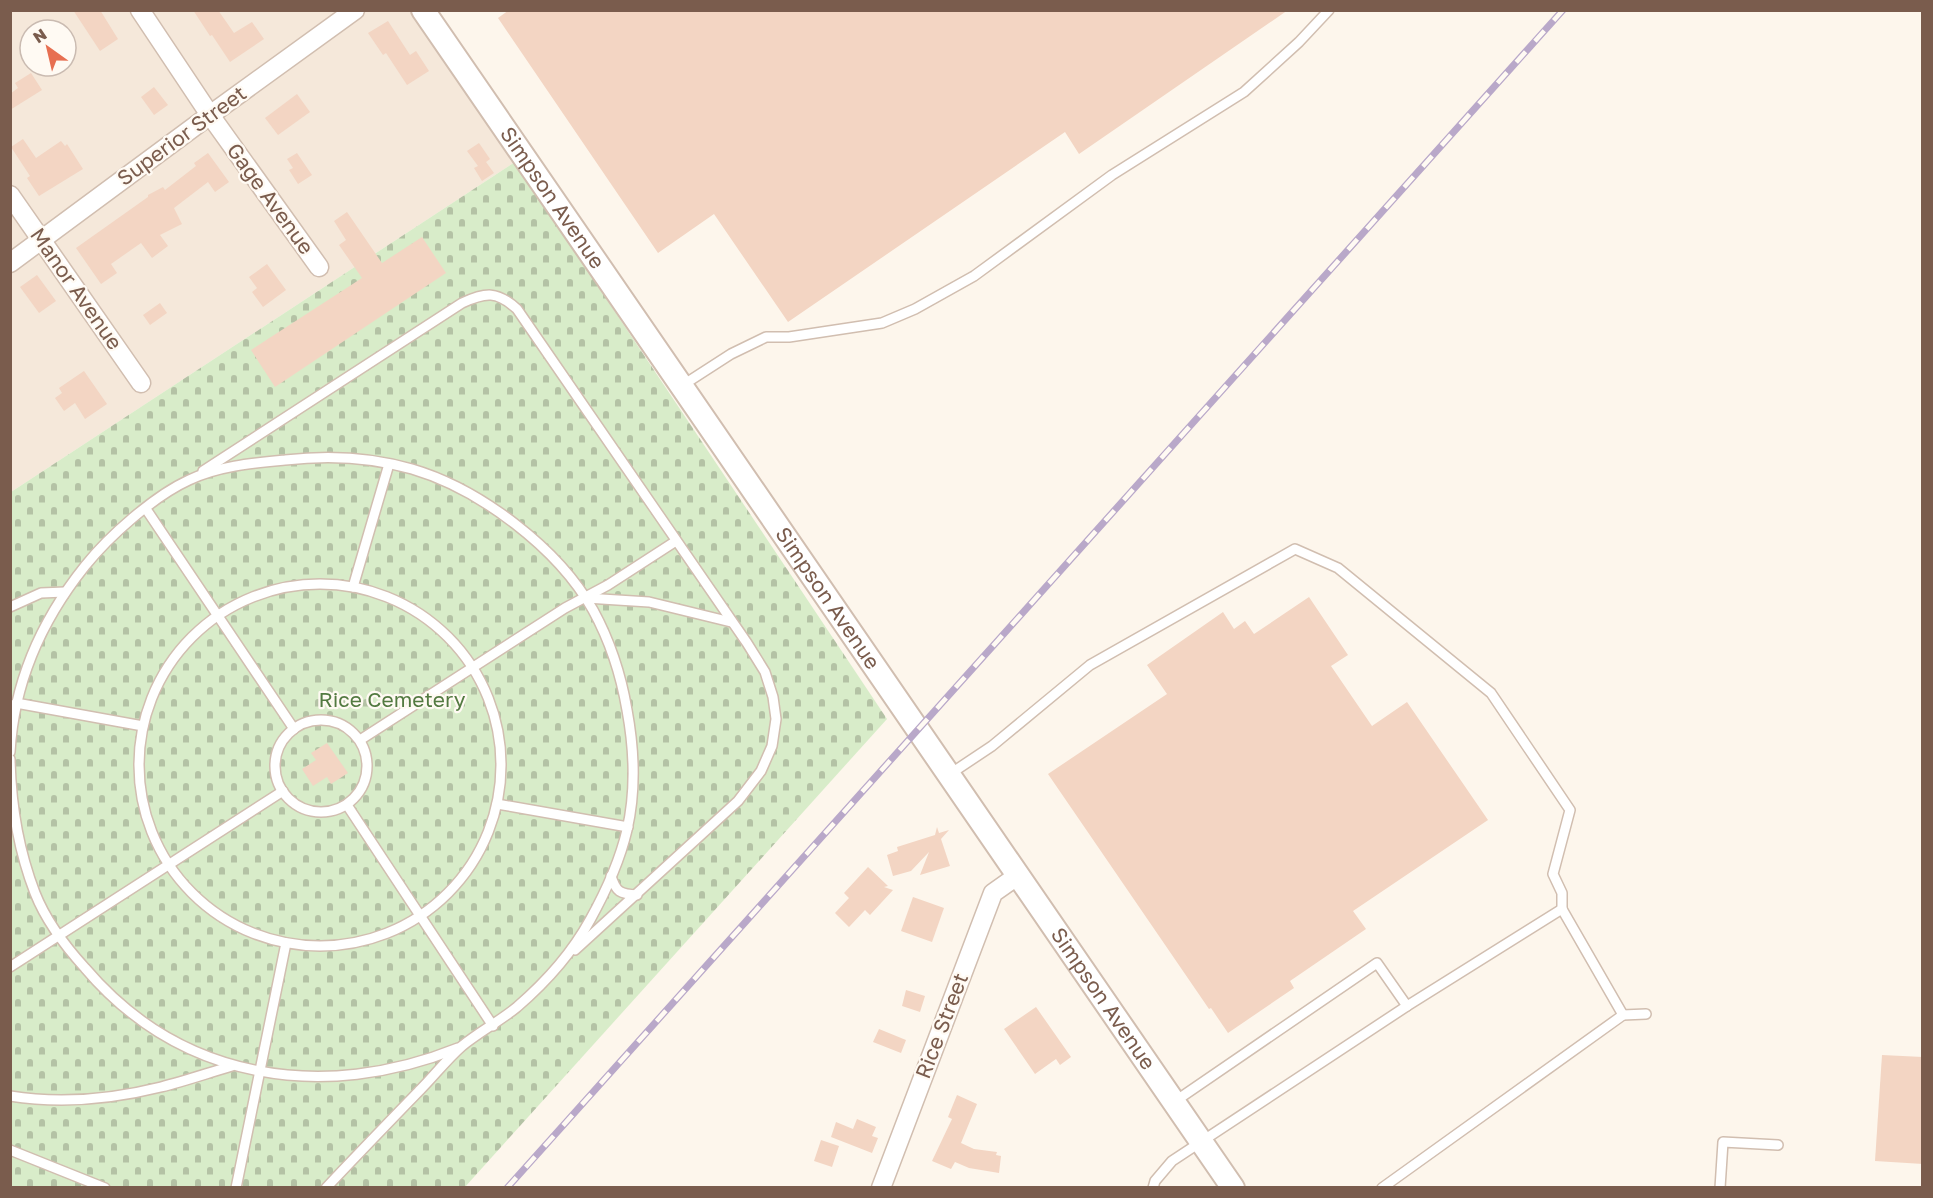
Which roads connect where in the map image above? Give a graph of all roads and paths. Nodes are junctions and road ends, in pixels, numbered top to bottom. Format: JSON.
{"nodes":[{"id":1,"x":140,"y":10,"type":"edge"},
{"id":2,"x":355,"y":10,"type":"edge"},
{"id":3,"x":423,"y":10,"type":"edge"},
{"id":4,"x":1329,"y":10,"type":"edge"},
{"id":5,"x":210,"y":115,"type":"junction"},
{"id":6,"x":10,"y":195,"type":"edge"},
{"id":7,"x":41,"y":240,"type":"junction"},
{"id":8,"x":10,"y":263,"type":"edge"},
{"id":9,"x":319,"y":267,"type":"dead end"},
{"id":10,"x":141,"y":383,"type":"dead end"},
{"id":11,"x":681,"y":387,"type":"junction"},
{"id":12,"x":389,"y":464,"type":"junction"},
{"id":13,"x":188,"y":480,"type":"junction"},
{"id":14,"x":146,"y":509,"type":"junction"},
{"id":15,"x":676,"y":541,"type":"junction"},
{"id":16,"x":353,"y":587,"type":"junction"},
{"id":17,"x":65,"y":592,"type":"junction"},
{"id":18,"x":585,"y":598,"type":"junction"},
{"id":19,"x":10,"y":607,"type":"edge"},
{"id":20,"x":218,"y":615,"type":"junction"},
{"id":21,"x":731,"y":622,"type":"junction"},
{"id":22,"x":471,"y":668,"type":"junction"},
{"id":23,"x":16,"y":703,"type":"junction"},
{"id":24,"x":143,"y":726,"type":"junction"},
{"id":25,"x":294,"y":729,"type":"junction"},
{"id":26,"x":360,"y":740,"type":"junction"},
{"id":27,"x":10,"y":752,"type":"edge"},
{"id":28,"x":10,"y":759,"type":"edge"},
{"id":29,"x":948,"y":776,"type":"junction"},
{"id":30,"x":283,"y":790,"type":"junction"},
{"id":31,"x":497,"y":804,"type":"junction"},
{"id":32,"x":346,"y":805,"type":"junction"},
{"id":33,"x":628,"y":827,"type":"junction"},
{"id":34,"x":168,"y":864,"type":"junction"},
{"id":35,"x":611,"y":876,"type":"junction"},
{"id":36,"x":1017,"y":876,"type":"junction"},
{"id":37,"x":637,"y":895,"type":"junction"},
{"id":38,"x":1562,"y":909,"type":"junction"},
{"id":39,"x":420,"y":917,"type":"junction"},
{"id":40,"x":58,"y":935,"type":"junction"},
{"id":41,"x":286,"y":943,"type":"junction"},
{"id":42,"x":562,"y":961,"type":"junction"},
{"id":43,"x":10,"y":967,"type":"edge"},
{"id":44,"x":1407,"y":1006,"type":"junction"},
{"id":45,"x":1646,"y":1014,"type":"dead end"},
{"id":46,"x":1623,"y":1015,"type":"junction"},
{"id":47,"x":493,"y":1026,"type":"junction"},
{"id":48,"x":463,"y":1046,"type":"junction"},
{"id":49,"x":232,"y":1066,"type":"junction"},
{"id":50,"x":258,"y":1072,"type":"junction"},
{"id":51,"x":10,"y":1095,"type":"edge"},
{"id":52,"x":1174,"y":1102,"type":"junction"},
{"id":53,"x":1201,"y":1142,"type":"junction"},
{"id":54,"x":1778,"y":1146,"type":"dead end"},
{"id":55,"x":10,"y":1150,"type":"edge"},
{"id":56,"x":105,"y":1188,"type":"edge"},
{"id":57,"x":236,"y":1188,"type":"edge"},
{"id":58,"x":326,"y":1188,"type":"edge"},
{"id":59,"x":882,"y":1188,"type":"edge"},
{"id":60,"x":1153,"y":1188,"type":"edge"},
{"id":61,"x":1233,"y":1188,"type":"edge"},
{"id":62,"x":1382,"y":1188,"type":"edge"},
{"id":63,"x":1720,"y":1188,"type":"edge"}],
"edges":[{"from":1,"to":5,"type":"street","name":"Gage Avenue"},
{"from":2,"to":5,"type":"street","name":"Superior Street"},
{"from":3,"to":11,"type":"street","name":"Simpson Avenue"},
{"from":4,"to":11,"type":"lane"},
{"from":5,"to":7,"type":"street","name":"Superior Street"},
{"from":5,"to":9,"type":"street","name":"Gage Avenue"},
{"from":6,"to":7,"type":"street","name":"Manor Avenue"},
{"from":7,"to":8,"type":"street","name":"Superior Street"},
{"from":7,"to":10,"type":"street","name":"Manor Avenue"},
{"from":11,"to":29,"type":"street","name":"Simpson Avenue"},
{"from":12,"to":13,"type":"lane"},
{"from":12,"to":16,"type":"lane"},
{"from":12,"to":18,"type":"lane"},
{"from":13,"to":14,"type":"lane"},
{"from":13,"to":15,"type":"lane"},
{"from":14,"to":17,"type":"lane"},
{"from":14,"to":20,"type":"lane"},
{"from":15,"to":18,"type":"lane"},
{"from":15,"to":21,"type":"lane"},
{"from":16,"to":20,"type":"lane"},
{"from":16,"to":22,"type":"lane"},
{"from":17,"to":19,"type":"lane"},
{"from":17,"to":23,"type":"lane"},
{"from":18,"to":21,"type":"lane"},
{"from":18,"to":22,"type":"lane"},
{"from":18,"to":33,"type":"lane"},
{"from":20,"to":24,"type":"lane"},
{"from":20,"to":25,"type":"lane"},
{"from":21,"to":37,"type":"lane"},
{"from":22,"to":26,"type":"lane"},
{"from":22,"to":31,"type":"lane"},
{"from":23,"to":24,"type":"lane"},
{"from":23,"to":27,"type":"lane"},
{"from":24,"to":34,"type":"lane"},
{"from":25,"to":26,"type":"lane"},
{"from":25,"to":30,"type":"lane"},
{"from":26,"to":32,"type":"lane"},
{"from":28,"to":40,"type":"lane"},
{"from":29,"to":36,"type":"street","name":"Simpson Avenue"},
{"from":29,"to":38,"type":"lane"},
{"from":30,"to":32,"type":"lane"},
{"from":30,"to":34,"type":"lane"},
{"from":31,"to":33,"type":"lane"},
{"from":31,"to":39,"type":"lane"},
{"from":32,"to":39,"type":"lane"},
{"from":33,"to":35,"type":"lane"},
{"from":34,"to":40,"type":"lane"},
{"from":34,"to":41,"type":"lane"},
{"from":35,"to":37,"type":"lane"},
{"from":35,"to":42,"type":"lane"},
{"from":36,"to":52,"type":"street","name":"Simpson Avenue"},
{"from":36,"to":59,"type":"street","name":"Rice Street"},
{"from":37,"to":42,"type":"lane"},
{"from":38,"to":44,"type":"lane"},
{"from":38,"to":46,"type":"lane"},
{"from":39,"to":41,"type":"lane"},
{"from":39,"to":47,"type":"lane"},
{"from":40,"to":43,"type":"lane"},
{"from":40,"to":49,"type":"lane"},
{"from":41,"to":50,"type":"lane"},
{"from":42,"to":47,"type":"lane"},
{"from":44,"to":52,"type":"lane"},
{"from":44,"to":53,"type":"lane"},
{"from":45,"to":46,"type":"lane"},
{"from":46,"to":62,"type":"lane"},
{"from":47,"to":48,"type":"lane"},
{"from":48,"to":50,"type":"lane"},
{"from":48,"to":58,"type":"lane"},
{"from":49,"to":50,"type":"lane"},
{"from":49,"to":51,"type":"lane"},
{"from":50,"to":57,"type":"lane"},
{"from":52,"to":53,"type":"street","name":"Simpson Avenue"},
{"from":53,"to":60,"type":"lane"},
{"from":53,"to":61,"type":"street","name":"Simpson Avenue"},
{"from":54,"to":63,"type":"lane"},
{"from":55,"to":56,"type":"lane"}]}
